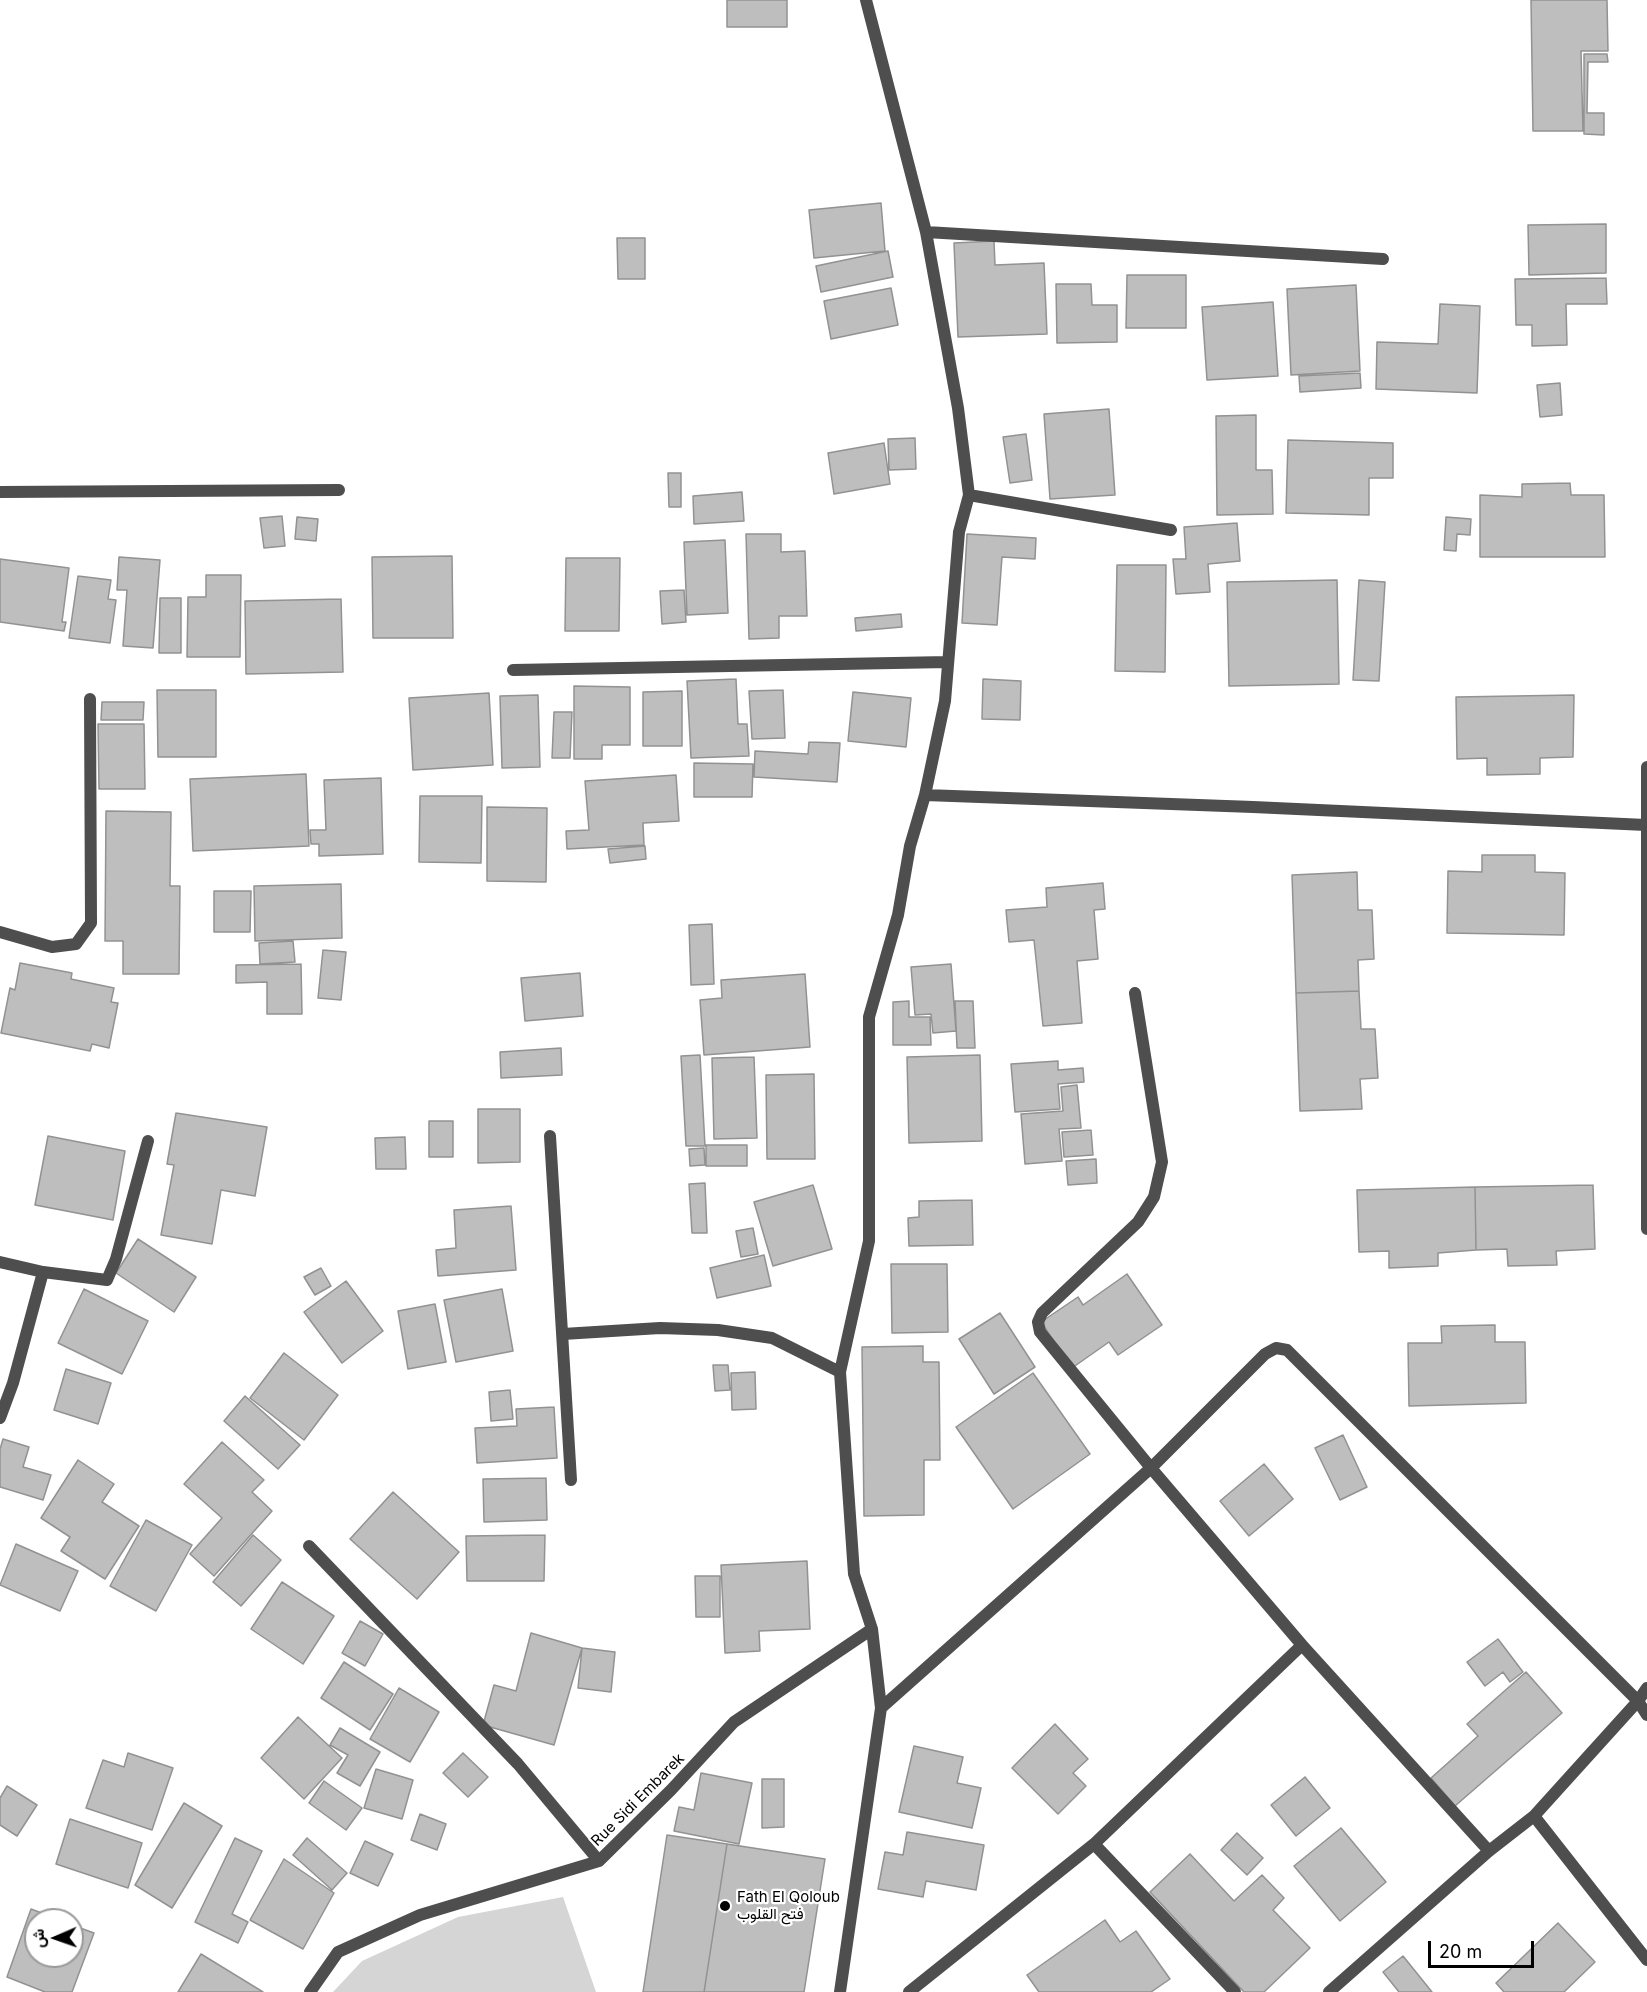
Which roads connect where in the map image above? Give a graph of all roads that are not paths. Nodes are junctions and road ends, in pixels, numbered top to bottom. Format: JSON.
{"nodes":[{"id":1,"x":866,"y":0,"type":"edge"},
{"id":2,"x":926,"y":232,"type":"junction"},
{"id":3,"x":1383,"y":259,"type":"dead end"},
{"id":4,"x":339,"y":490,"type":"dead end"},
{"id":5,"x":0,"y":492,"type":"edge"},
{"id":6,"x":969,"y":495,"type":"junction"},
{"id":7,"x":1171,"y":530,"type":"dead end"},
{"id":8,"x":948,"y":662,"type":"junction"},
{"id":9,"x":513,"y":670,"type":"dead end"},
{"id":10,"x":90,"y":699,"type":"dead end"},
{"id":11,"x":1647,"y":767,"type":"edge"},
{"id":12,"x":925,"y":795,"type":"junction"},
{"id":13,"x":1646,"y":825,"type":"edge"},
{"id":14,"x":0,"y":932,"type":"edge"},
{"id":15,"x":1135,"y":993,"type":"dead end"},
{"id":16,"x":550,"y":1136,"type":"dead end"},
{"id":17,"x":148,"y":1141,"type":"dead end"},
{"id":18,"x":1647,"y":1229,"type":"edge"},
{"id":19,"x":0,"y":1262,"type":"edge"},
{"id":20,"x":43,"y":1272,"type":"junction"},
{"id":21,"x":562,"y":1334,"type":"junction"},
{"id":22,"x":840,"y":1372,"type":"junction"},
{"id":23,"x":0,"y":1418,"type":"edge"},
{"id":24,"x":1151,"y":1468,"type":"junction"},
{"id":25,"x":571,"y":1480,"type":"dead end"},
{"id":26,"x":309,"y":1546,"type":"dead end"},
{"id":27,"x":872,"y":1629,"type":"junction"},
{"id":28,"x":1302,"y":1645,"type":"junction"},
{"id":29,"x":1647,"y":1688,"type":"edge"},
{"id":30,"x":1638,"y":1701,"type":"junction"},
{"id":31,"x":881,"y":1708,"type":"junction"},
{"id":32,"x":1647,"y":1714,"type":"edge"},
{"id":33,"x":1534,"y":1816,"type":"junction"},
{"id":34,"x":1094,"y":1844,"type":"junction"},
{"id":35,"x":1489,"y":1851,"type":"junction"},
{"id":36,"x":599,"y":1861,"type":"junction"},
{"id":37,"x":1647,"y":1960,"type":"edge"},
{"id":38,"x":310,"y":1992,"type":"edge"},
{"id":39,"x":840,"y":1992,"type":"edge"},
{"id":40,"x":909,"y":1992,"type":"edge"},
{"id":41,"x":1234,"y":1992,"type":"edge"},
{"id":42,"x":1329,"y":1992,"type":"edge"}],
"edges":[{"from":1,"to":2,"type":"street"},
{"from":2,"to":3,"type":"street"},
{"from":2,"to":6,"type":"street"},
{"from":4,"to":5,"type":"street"},
{"from":6,"to":7,"type":"street"},
{"from":6,"to":8,"type":"street"},
{"from":8,"to":9,"type":"street"},
{"from":8,"to":12,"type":"street"},
{"from":10,"to":14,"type":"street"},
{"from":11,"to":13,"type":"street"},
{"from":12,"to":13,"type":"street"},
{"from":12,"to":22,"type":"street"},
{"from":13,"to":18,"type":"street"},
{"from":15,"to":24,"type":"street"},
{"from":16,"to":21,"type":"street"},
{"from":17,"to":20,"type":"street"},
{"from":19,"to":20,"type":"street"},
{"from":20,"to":23,"type":"street"},
{"from":21,"to":22,"type":"street"},
{"from":21,"to":25,"type":"street"},
{"from":22,"to":27,"type":"street"},
{"from":24,"to":28,"type":"street"},
{"from":24,"to":30,"type":"street"},
{"from":24,"to":31,"type":"street"},
{"from":26,"to":36,"type":"street"},
{"from":27,"to":31,"type":"street"},
{"from":27,"to":36,"type":"street","name":"Rue Sidi Embarek"},
{"from":28,"to":34,"type":"street"},
{"from":28,"to":35,"type":"street"},
{"from":29,"to":30,"type":"street"},
{"from":30,"to":32,"type":"street"},
{"from":30,"to":33,"type":"street"},
{"from":31,"to":39,"type":"street"},
{"from":33,"to":35,"type":"street"},
{"from":33,"to":37,"type":"street"},
{"from":34,"to":40,"type":"street"},
{"from":34,"to":41,"type":"street"},
{"from":35,"to":42,"type":"street"},
{"from":36,"to":38,"type":"street","name":"Rue Sidi Embarek"}]}
